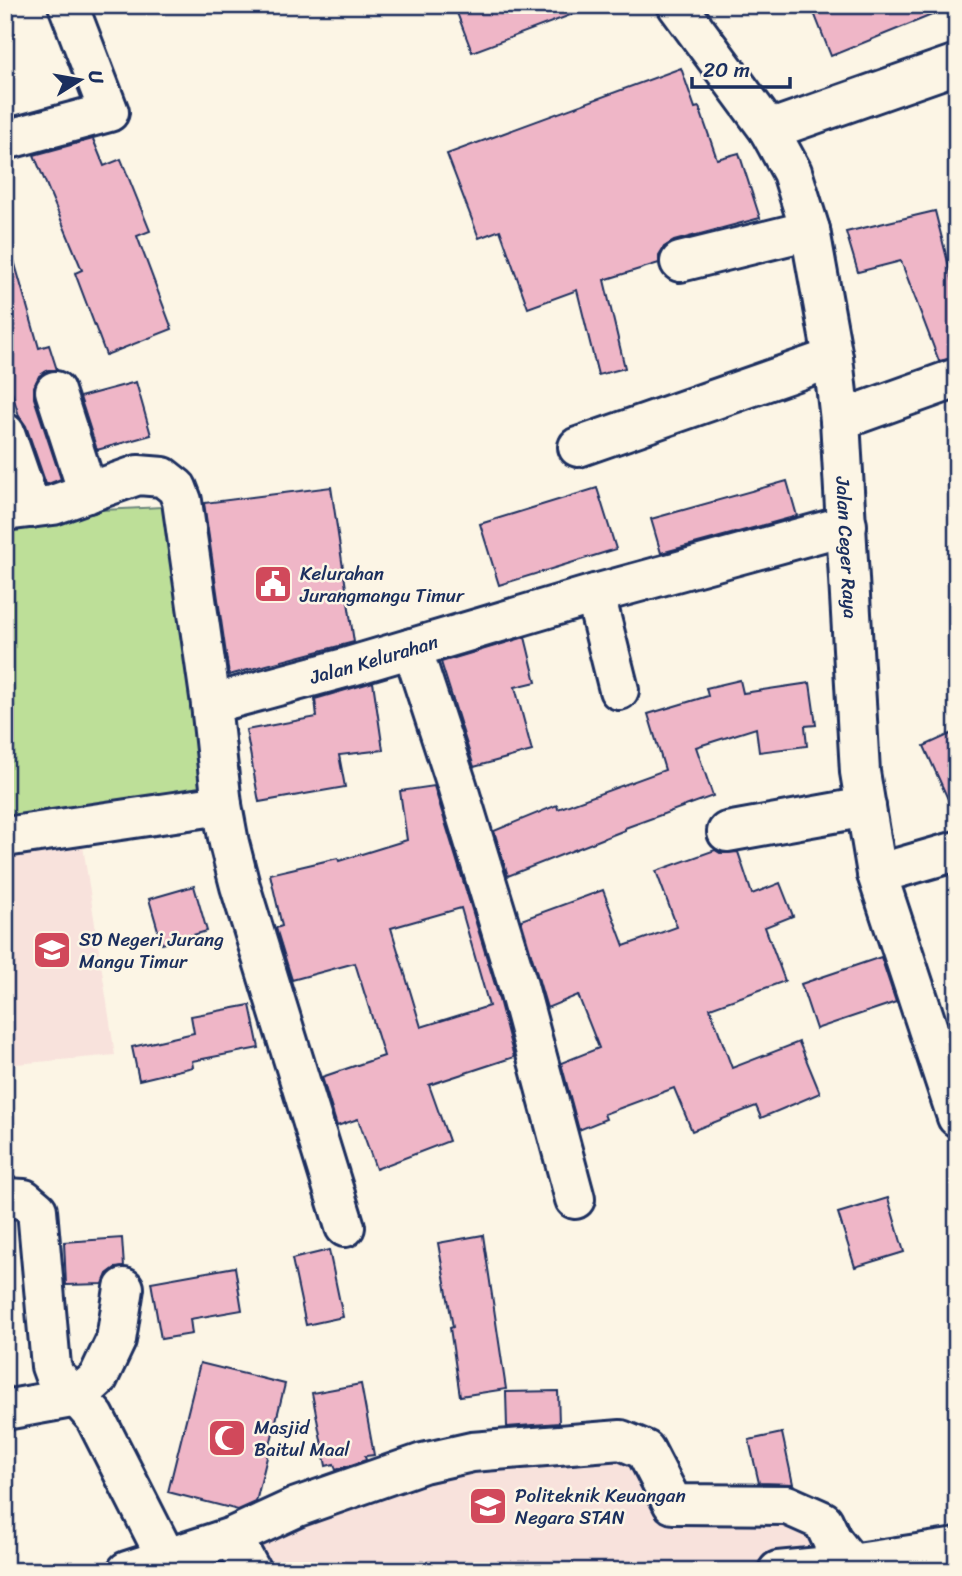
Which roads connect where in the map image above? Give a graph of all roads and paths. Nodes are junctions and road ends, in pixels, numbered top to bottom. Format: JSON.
{"nodes":[{"id":1,"x":68,"y":5,"type":"edge"},
{"id":2,"x":677,"y":5,"type":"edge"},
{"id":3,"x":957,"y":64,"type":"edge"},
{"id":4,"x":769,"y":130,"type":"junction"},
{"id":5,"x":5,"y":140,"type":"edge"},
{"id":6,"x":810,"y":230,"type":"junction"},
{"id":7,"x":680,"y":262,"type":"dead end"},
{"id":8,"x":833,"y":358,"type":"junction"},
{"id":9,"x":957,"y":378,"type":"edge"},
{"id":10,"x":55,"y":391,"type":"dead end"},
{"id":11,"x":840,"y":420,"type":"junction"},
{"id":12,"x":5,"y":433,"type":"edge"},
{"id":13,"x":578,"y":447,"type":"dead end"},
{"id":14,"x":88,"y":493,"type":"junction"},
{"id":15,"x":18,"y":510,"type":"edge"},
{"id":16,"x":847,"y":525,"type":"junction"},
{"id":17,"x":595,"y":594,"type":"junction"},
{"id":18,"x":412,"y":648,"type":"junction"},
{"id":19,"x":619,"y":690,"type":"dead end"},
{"id":20,"x":211,"y":704,"type":"junction"},
{"id":21,"x":222,"y":805,"type":"junction"},
{"id":22,"x":866,"y":807,"type":"junction"},
{"id":23,"x":727,"y":832,"type":"dead end"},
{"id":24,"x":5,"y":837,"type":"edge"},
{"id":25,"x":957,"y":852,"type":"edge"},
{"id":26,"x":877,"y":874,"type":"junction"},
{"id":27,"x":957,"y":1117,"type":"edge"},
{"id":28,"x":575,"y":1199,"type":"dead end"},
{"id":29,"x":21,"y":1204,"type":"edge"},
{"id":30,"x":345,"y":1227,"type":"dead end"},
{"id":31,"x":124,"y":1288,"type":"dead end"},
{"id":32,"x":74,"y":1394,"type":"junction"},
{"id":33,"x":5,"y":1410,"type":"edge"},
{"id":34,"x":232,"y":1537,"type":"junction"},
{"id":35,"x":957,"y":1548,"type":"edge"},
{"id":36,"x":167,"y":1559,"type":"junction"},
{"id":37,"x":851,"y":1564,"type":"junction"},
{"id":38,"x":127,"y":1571,"type":"edge"},
{"id":39,"x":251,"y":1571,"type":"edge"},
{"id":40,"x":778,"y":1571,"type":"edge"}],
"edges":[{"from":1,"to":5,"type":"street"},
{"from":2,"to":4,"type":"street","name":"Jalan Ceger Raya"},
{"from":3,"to":4,"type":"street"},
{"from":4,"to":6,"type":"street","name":"Jalan Ceger Raya"},
{"from":6,"to":7,"type":"street"},
{"from":6,"to":8,"type":"street","name":"Jalan Ceger Raya"},
{"from":8,"to":11,"type":"street","name":"Jalan Ceger Raya"},
{"from":8,"to":13,"type":"street"},
{"from":9,"to":11,"type":"street"},
{"from":10,"to":14,"type":"street"},
{"from":11,"to":16,"type":"street","name":"Jalan Ceger Raya"},
{"from":12,"to":15,"type":"street"},
{"from":14,"to":15,"type":"street"},
{"from":14,"to":20,"type":"street"},
{"from":16,"to":17,"type":"street","name":"Jalan Kelurahan"},
{"from":16,"to":22,"type":"street","name":"Jalan Ceger Raya"},
{"from":17,"to":18,"type":"street","name":"Jalan Kelurahan"},
{"from":17,"to":19,"type":"street"},
{"from":18,"to":20,"type":"street","name":"Jalan Kelurahan"},
{"from":18,"to":28,"type":"street"},
{"from":20,"to":21,"type":"street"},
{"from":21,"to":24,"type":"street"},
{"from":21,"to":30,"type":"street"},
{"from":22,"to":23,"type":"street"},
{"from":22,"to":26,"type":"street","name":"Jalan Ceger Raya"},
{"from":25,"to":26,"type":"street"},
{"from":26,"to":27,"type":"street","name":"Jalan Ceger Raya"},
{"from":29,"to":32,"type":"street"},
{"from":31,"to":32,"type":"street"},
{"from":32,"to":33,"type":"street"},
{"from":32,"to":36,"type":"street"},
{"from":34,"to":36,"type":"street"},
{"from":34,"to":37,"type":"street"},
{"from":34,"to":39,"type":"street"},
{"from":35,"to":37,"type":"street"},
{"from":36,"to":38,"type":"street"},
{"from":37,"to":40,"type":"street"}]}
